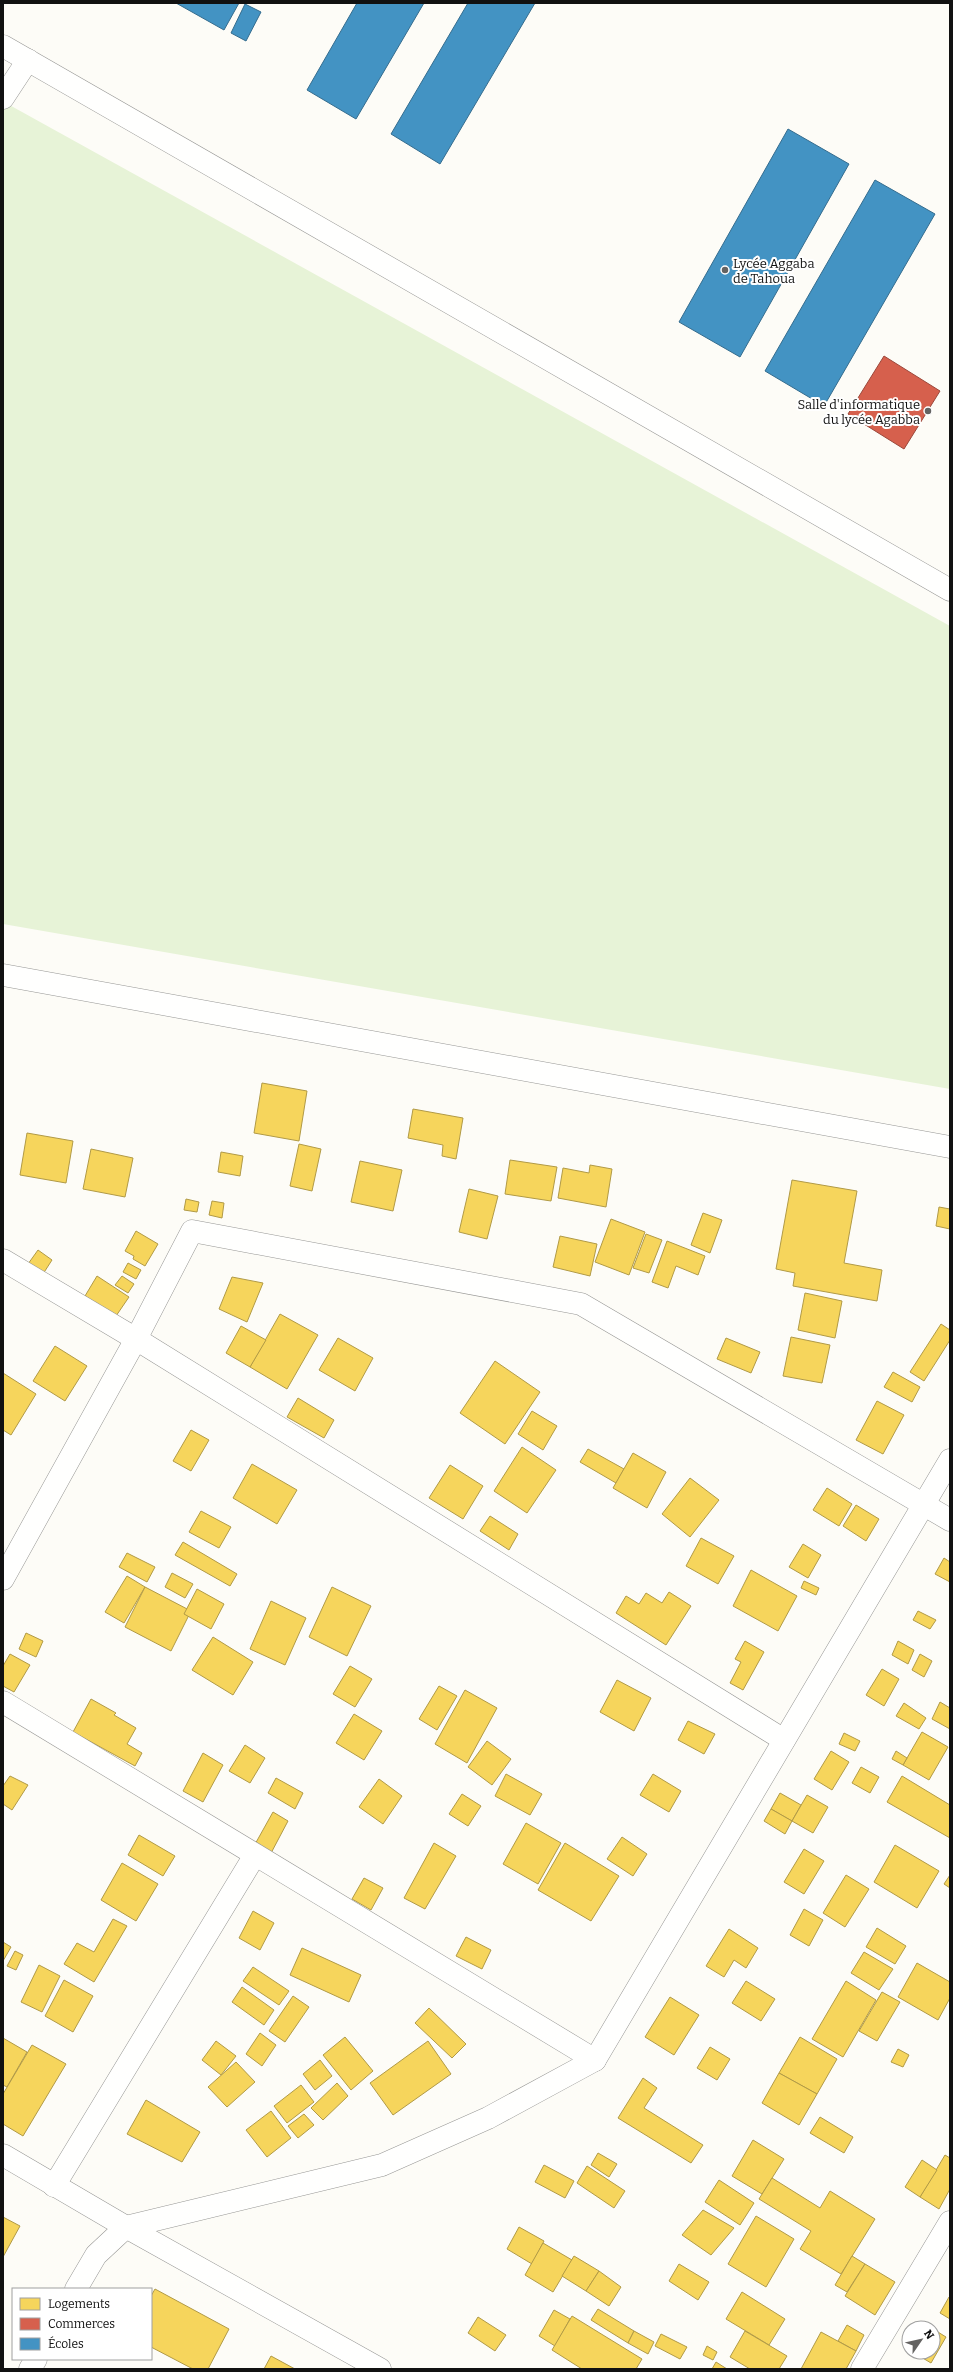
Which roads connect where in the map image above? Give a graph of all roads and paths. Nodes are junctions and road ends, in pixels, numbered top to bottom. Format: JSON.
{"nodes":[{"id":1,"x":3,"y":46,"type":"edge"},
{"id":2,"x":28,"y":60,"type":"junction"},
{"id":3,"x":3,"y":98,"type":"edge"},
{"id":4,"x":950,"y":590,"type":"edge"},
{"id":5,"x":3,"y":974,"type":"edge"},
{"id":6,"x":950,"y":1147,"type":"edge"},
{"id":7,"x":3,"y":1260,"type":"edge"},
{"id":8,"x":136,"y":1339,"type":"junction"},
{"id":9,"x":950,"y":1460,"type":"edge"},
{"id":10,"x":924,"y":1504,"type":"junction"},
{"id":11,"x":950,"y":1520,"type":"edge"},
{"id":12,"x":3,"y":1579,"type":"edge"},
{"id":13,"x":3,"y":1702,"type":"edge"},
{"id":14,"x":784,"y":1740,"type":"junction"},
{"id":15,"x":255,"y":1855,"type":"junction"},
{"id":16,"x":594,"y":2060,"type":"junction"},
{"id":17,"x":3,"y":2156,"type":"edge"},
{"id":18,"x":54,"y":2186,"type":"junction"},
{"id":19,"x":950,"y":2222,"type":"edge"},
{"id":20,"x":126,"y":2227,"type":"junction"},
{"id":21,"x":77,"y":2288,"type":"edge"},
{"id":22,"x":35,"y":2360,"type":"edge"},
{"id":23,"x":30,"y":2369,"type":"edge"},
{"id":24,"x":380,"y":2369,"type":"edge"},
{"id":25,"x":862,"y":2369,"type":"edge"}],
"edges":[{"from":1,"to":2,"type":"street"},
{"from":2,"to":3,"type":"street"},
{"from":2,"to":4,"type":"street"},
{"from":5,"to":6,"type":"street"},
{"from":7,"to":8,"type":"street"},
{"from":8,"to":10,"type":"street"},
{"from":8,"to":12,"type":"street"},
{"from":8,"to":14,"type":"street"},
{"from":9,"to":10,"type":"street"},
{"from":10,"to":11,"type":"street"},
{"from":10,"to":14,"type":"street"},
{"from":13,"to":15,"type":"street"},
{"from":14,"to":16,"type":"street"},
{"from":15,"to":16,"type":"street"},
{"from":15,"to":18,"type":"street"},
{"from":16,"to":20,"type":"street"},
{"from":17,"to":18,"type":"street"},
{"from":18,"to":20,"type":"street"},
{"from":19,"to":25,"type":"street"},
{"from":20,"to":21,"type":"street"},
{"from":20,"to":24,"type":"street"},
{"from":22,"to":23,"type":"street"}]}
